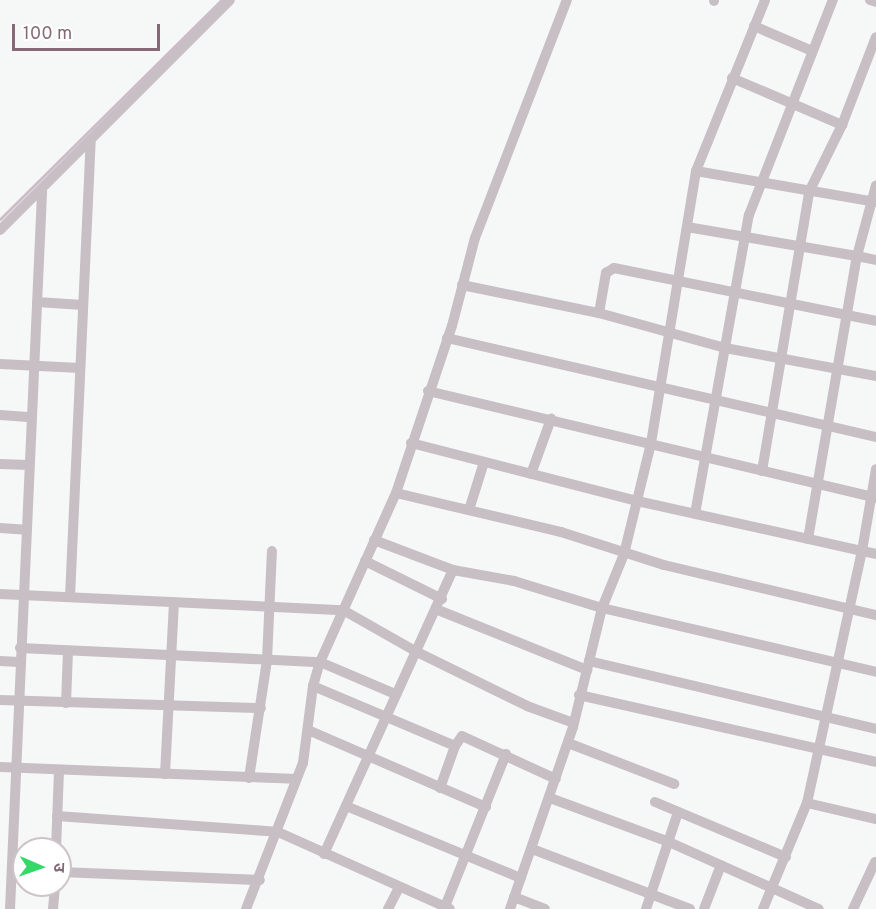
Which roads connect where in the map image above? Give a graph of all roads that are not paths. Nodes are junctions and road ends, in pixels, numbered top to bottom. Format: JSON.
{"nodes":[{"id":1,"x":230,"y":0,"type":"edge"},
{"id":2,"x":567,"y":0,"type":"edge"},
{"id":3,"x":765,"y":0,"type":"edge"},
{"id":4,"x":833,"y":0,"type":"edge"},
{"id":5,"x":870,"y":0,"type":"edge"},
{"id":6,"x":876,"y":2,"type":"edge"},
{"id":7,"x":754,"y":26,"type":"junction"},
{"id":8,"x":876,"y":37,"type":"edge"},
{"id":9,"x":812,"y":51,"type":"junction"},
{"id":10,"x":732,"y":78,"type":"junction"},
{"id":11,"x":791,"y":103,"type":"junction"},
{"id":12,"x":842,"y":125,"type":"junction"},
{"id":13,"x":91,"y":142,"type":"junction"},
{"id":14,"x":696,"y":171,"type":"junction"},
{"id":15,"x":759,"y":183,"type":"junction"},
{"id":16,"x":876,"y":185,"type":"edge"},
{"id":17,"x":42,"y":192,"type":"junction"},
{"id":18,"x":809,"y":192,"type":"junction"},
{"id":19,"x":873,"y":202,"type":"edge"},
{"id":20,"x":687,"y":227,"type":"junction"},
{"id":21,"x":0,"y":230,"type":"edge"},
{"id":22,"x":744,"y":237,"type":"junction"},
{"id":23,"x":800,"y":247,"type":"junction"},
{"id":24,"x":857,"y":256,"type":"junction"},
{"id":25,"x":876,"y":260,"type":"edge"},
{"id":26,"x":679,"y":279,"type":"junction"},
{"id":27,"x":462,"y":285,"type":"junction"},
{"id":28,"x":734,"y":289,"type":"junction"},
{"id":29,"x":37,"y":302,"type":"junction"},
{"id":30,"x":790,"y":303,"type":"junction"},
{"id":31,"x":83,"y":305,"type":"junction"},
{"id":32,"x":599,"y":313,"type":"junction"},
{"id":33,"x":845,"y":315,"type":"junction"},
{"id":34,"x":876,"y":321,"type":"edge"},
{"id":35,"x":669,"y":334,"type":"junction"},
{"id":36,"x":447,"y":338,"type":"junction"},
{"id":37,"x":724,"y":348,"type":"junction"},
{"id":38,"x":781,"y":356,"type":"junction"},
{"id":39,"x":0,"y":364,"type":"edge"},
{"id":40,"x":34,"y":366,"type":"junction"},
{"id":41,"x":80,"y":368,"type":"junction"},
{"id":42,"x":837,"y":368,"type":"junction"},
{"id":43,"x":876,"y":376,"type":"edge"},
{"id":44,"x":660,"y":390,"type":"junction"},
{"id":45,"x":428,"y":391,"type":"junction"},
{"id":46,"x":714,"y":402,"type":"junction"},
{"id":47,"x":772,"y":414,"type":"junction"},
{"id":48,"x":0,"y":415,"type":"edge"},
{"id":49,"x":31,"y":417,"type":"junction"},
{"id":50,"x":551,"y":419,"type":"junction"},
{"id":51,"x":828,"y":426,"type":"junction"},
{"id":52,"x":876,"y":437,"type":"edge"},
{"id":53,"x":411,"y":443,"type":"junction"},
{"id":54,"x":651,"y":443,"type":"junction"},
{"id":55,"x":705,"y":456,"type":"junction"},
{"id":56,"x":484,"y":462,"type":"junction"},
{"id":57,"x":0,"y":464,"type":"edge"},
{"id":58,"x":29,"y":465,"type":"junction"},
{"id":59,"x":876,"y":469,"type":"edge"},
{"id":60,"x":762,"y":471,"type":"junction"},
{"id":61,"x":531,"y":474,"type":"junction"},
{"id":62,"x":818,"y":484,"type":"junction"},
{"id":63,"x":396,"y":493,"type":"junction"},
{"id":64,"x":874,"y":497,"type":"edge"},
{"id":65,"x":637,"y":501,"type":"junction"},
{"id":66,"x":469,"y":510,"type":"junction"},
{"id":67,"x":694,"y":514,"type":"junction"},
{"id":68,"x":0,"y":528,"type":"edge"},
{"id":69,"x":26,"y":530,"type":"junction"},
{"id":70,"x":808,"y":539,"type":"junction"},
{"id":71,"x":374,"y":540,"type":"junction"},
{"id":72,"x":272,"y":551,"type":"dead end"},
{"id":73,"x":862,"y":551,"type":"junction"},
{"id":74,"x":624,"y":554,"type":"junction"},
{"id":75,"x":876,"y":554,"type":"edge"},
{"id":76,"x":365,"y":561,"type":"junction"},
{"id":77,"x":453,"y":570,"type":"junction"},
{"id":78,"x":0,"y":594,"type":"edge"},
{"id":79,"x":23,"y":595,"type":"junction"},
{"id":80,"x":70,"y":597,"type":"junction"},
{"id":81,"x":442,"y":599,"type":"junction"},
{"id":82,"x":174,"y":602,"type":"junction"},
{"id":83,"x":269,"y":606,"type":"junction"},
{"id":84,"x":602,"y":608,"type":"junction"},
{"id":85,"x":850,"y":609,"type":"junction"},
{"id":86,"x":343,"y":610,"type":"junction"},
{"id":87,"x":438,"y":610,"type":"junction"},
{"id":88,"x":876,"y":615,"type":"edge"},
{"id":89,"x":20,"y":648,"type":"junction"},
{"id":90,"x":68,"y":651,"type":"junction"},
{"id":91,"x":417,"y":652,"type":"junction"},
{"id":92,"x":172,"y":657,"type":"junction"},
{"id":93,"x":267,"y":660,"type":"junction"},
{"id":94,"x":0,"y":662,"type":"edge"},
{"id":95,"x":19,"y":662,"type":"junction"},
{"id":96,"x":320,"y":662,"type":"junction"},
{"id":97,"x":837,"y":664,"type":"junction"},
{"id":98,"x":588,"y":666,"type":"junction"},
{"id":99,"x":876,"y":672,"type":"edge"},
{"id":100,"x":313,"y":686,"type":"junction"},
{"id":101,"x":395,"y":694,"type":"junction"},
{"id":102,"x":579,"y":695,"type":"junction"},
{"id":103,"x":0,"y":700,"type":"edge"},
{"id":104,"x":17,"y":700,"type":"junction"},
{"id":105,"x":66,"y":703,"type":"junction"},
{"id":106,"x":169,"y":706,"type":"junction"},
{"id":107,"x":261,"y":708,"type":"junction"},
{"id":108,"x":384,"y":717,"type":"junction"},
{"id":109,"x":827,"y":717,"type":"junction"},
{"id":110,"x":571,"y":722,"type":"junction"},
{"id":111,"x":876,"y":729,"type":"edge"},
{"id":112,"x":308,"y":730,"type":"junction"},
{"id":113,"x":568,"y":743,"type":"junction"},
{"id":114,"x":455,"y":746,"type":"junction"},
{"id":115,"x":820,"y":751,"type":"junction"},
{"id":116,"x":506,"y":754,"type":"junction"},
{"id":117,"x":367,"y":756,"type":"junction"},
{"id":118,"x":876,"y":762,"type":"edge"},
{"id":119,"x":0,"y":766,"type":"edge"},
{"id":120,"x":13,"y":767,"type":"junction"},
{"id":121,"x":59,"y":771,"type":"junction"},
{"id":122,"x":165,"y":774,"type":"junction"},
{"id":123,"x":249,"y":778,"type":"junction"},
{"id":124,"x":296,"y":779,"type":"junction"},
{"id":125,"x":556,"y":779,"type":"junction"},
{"id":126,"x":674,"y":784,"type":"dead end"},
{"id":127,"x":440,"y":788,"type":"junction"},
{"id":128,"x":550,"y":798,"type":"junction"},
{"id":129,"x":655,"y":802,"type":"dead end"},
{"id":130,"x":807,"y":802,"type":"junction"},
{"id":131,"x":346,"y":806,"type":"junction"},
{"id":132,"x":486,"y":807,"type":"junction"},
{"id":133,"x":678,"y":812,"type":"junction"},
{"id":134,"x":0,"y":814,"type":"edge"},
{"id":135,"x":12,"y":814,"type":"junction"},
{"id":136,"x":57,"y":816,"type":"junction"},
{"id":137,"x":876,"y":819,"type":"edge"},
{"id":138,"x":278,"y":832,"type":"junction"},
{"id":139,"x":56,"y":837,"type":"edge"},
{"id":140,"x":669,"y":842,"type":"junction"},
{"id":141,"x":532,"y":849,"type":"junction"},
{"id":142,"x":324,"y":854,"type":"junction"},
{"id":143,"x":786,"y":857,"type":"junction"},
{"id":144,"x":468,"y":858,"type":"junction"},
{"id":145,"x":876,"y":859,"type":"edge"},
{"id":146,"x":721,"y":865,"type":"junction"},
{"id":147,"x":72,"y":872,"type":"edge"},
{"id":148,"x":521,"y":878,"type":"junction"},
{"id":149,"x":260,"y":880,"type":"junction"},
{"id":150,"x":773,"y":887,"type":"junction"},
{"id":151,"x":398,"y":889,"type":"junction"},
{"id":152,"x":651,"y":894,"type":"junction"},
{"id":153,"x":514,"y":897,"type":"junction"},
{"id":154,"x":446,"y":908,"type":"edge"},
{"id":155,"x":10,"y":909,"type":"edge"},
{"id":156,"x":246,"y":909,"type":"edge"},
{"id":157,"x":388,"y":909,"type":"edge"},
{"id":158,"x":510,"y":909,"type":"edge"},
{"id":159,"x":545,"y":909,"type":"edge"},
{"id":160,"x":646,"y":909,"type":"edge"},
{"id":161,"x":690,"y":909,"type":"edge"},
{"id":162,"x":704,"y":909,"type":"edge"},
{"id":163,"x":763,"y":909,"type":"edge"},
{"id":164,"x":819,"y":909,"type":"edge"},
{"id":165,"x":853,"y":909,"type":"edge"}],
"edges":[{"from":1,"to":13,"type":"street"},
{"from":2,"to":27,"type":"street"},
{"from":3,"to":7,"type":"street"},
{"from":4,"to":9,"type":"street"},
{"from":5,"to":6,"type":"street"},
{"from":7,"to":9,"type":"street"},
{"from":7,"to":10,"type":"street"},
{"from":8,"to":12,"type":"street"},
{"from":9,"to":11,"type":"street"},
{"from":10,"to":11,"type":"street"},
{"from":10,"to":14,"type":"street"},
{"from":11,"to":12,"type":"street"},
{"from":11,"to":15,"type":"street"},
{"from":12,"to":18,"type":"street"},
{"from":13,"to":17,"type":"street"},
{"from":13,"to":31,"type":"street"},
{"from":14,"to":15,"type":"street"},
{"from":14,"to":20,"type":"street"},
{"from":15,"to":18,"type":"street"},
{"from":15,"to":22,"type":"street"},
{"from":16,"to":19,"type":"street"},
{"from":17,"to":21,"type":"street"},
{"from":17,"to":29,"type":"street"},
{"from":18,"to":19,"type":"street"},
{"from":18,"to":23,"type":"street"},
{"from":19,"to":24,"type":"street"},
{"from":20,"to":22,"type":"street"},
{"from":20,"to":26,"type":"street"},
{"from":22,"to":23,"type":"street"},
{"from":22,"to":28,"type":"street"},
{"from":23,"to":24,"type":"street"},
{"from":23,"to":30,"type":"street"},
{"from":24,"to":25,"type":"street"},
{"from":24,"to":33,"type":"street"},
{"from":26,"to":28,"type":"street"},
{"from":26,"to":32,"type":"street"},
{"from":26,"to":35,"type":"street"},
{"from":27,"to":32,"type":"street"},
{"from":27,"to":36,"type":"street"},
{"from":28,"to":30,"type":"street"},
{"from":28,"to":37,"type":"street"},
{"from":29,"to":31,"type":"street"},
{"from":29,"to":40,"type":"street"},
{"from":30,"to":33,"type":"street"},
{"from":30,"to":38,"type":"street"},
{"from":31,"to":41,"type":"street"},
{"from":32,"to":35,"type":"street"},
{"from":33,"to":34,"type":"street"},
{"from":33,"to":42,"type":"street"},
{"from":35,"to":37,"type":"street"},
{"from":35,"to":44,"type":"street"},
{"from":36,"to":44,"type":"street"},
{"from":36,"to":45,"type":"street"},
{"from":37,"to":38,"type":"street"},
{"from":37,"to":46,"type":"street"},
{"from":38,"to":42,"type":"street"},
{"from":38,"to":47,"type":"street"},
{"from":39,"to":40,"type":"street"},
{"from":40,"to":41,"type":"street"},
{"from":40,"to":49,"type":"street"},
{"from":41,"to":80,"type":"street"},
{"from":42,"to":43,"type":"street"},
{"from":42,"to":51,"type":"street"},
{"from":44,"to":46,"type":"street"},
{"from":44,"to":54,"type":"street"},
{"from":45,"to":50,"type":"street"},
{"from":45,"to":53,"type":"street"},
{"from":46,"to":47,"type":"street"},
{"from":46,"to":55,"type":"street"},
{"from":47,"to":51,"type":"street"},
{"from":47,"to":60,"type":"street"},
{"from":48,"to":49,"type":"street"},
{"from":49,"to":58,"type":"street"},
{"from":50,"to":54,"type":"street"},
{"from":50,"to":61,"type":"street"},
{"from":51,"to":52,"type":"street"},
{"from":51,"to":62,"type":"street"},
{"from":53,"to":56,"type":"street"},
{"from":53,"to":63,"type":"street"},
{"from":54,"to":55,"type":"street"},
{"from":54,"to":65,"type":"street"},
{"from":55,"to":60,"type":"street"},
{"from":55,"to":67,"type":"street"},
{"from":56,"to":61,"type":"street"},
{"from":56,"to":66,"type":"street"},
{"from":57,"to":58,"type":"street"},
{"from":58,"to":69,"type":"street"},
{"from":59,"to":64,"type":"street"},
{"from":60,"to":62,"type":"street"},
{"from":61,"to":65,"type":"street"},
{"from":62,"to":64,"type":"street"},
{"from":62,"to":70,"type":"street"},
{"from":63,"to":66,"type":"street"},
{"from":63,"to":71,"type":"street"},
{"from":64,"to":73,"type":"street"},
{"from":65,"to":67,"type":"street"},
{"from":65,"to":74,"type":"street"},
{"from":66,"to":74,"type":"street"},
{"from":67,"to":70,"type":"street"},
{"from":68,"to":69,"type":"street"},
{"from":69,"to":79,"type":"street"},
{"from":70,"to":73,"type":"street"},
{"from":71,"to":76,"type":"street"},
{"from":71,"to":77,"type":"street"},
{"from":72,"to":83,"type":"street"},
{"from":73,"to":75,"type":"street"},
{"from":73,"to":85,"type":"street"},
{"from":74,"to":84,"type":"street"},
{"from":74,"to":85,"type":"street"},
{"from":76,"to":81,"type":"street"},
{"from":76,"to":86,"type":"street"},
{"from":77,"to":81,"type":"street"},
{"from":77,"to":84,"type":"street"},
{"from":78,"to":79,"type":"street"},
{"from":79,"to":80,"type":"street"},
{"from":79,"to":89,"type":"street"},
{"from":80,"to":82,"type":"street"},
{"from":81,"to":87,"type":"street"},
{"from":82,"to":83,"type":"street"},
{"from":82,"to":92,"type":"street"},
{"from":83,"to":86,"type":"street"},
{"from":83,"to":93,"type":"street"},
{"from":84,"to":97,"type":"street"},
{"from":84,"to":98,"type":"street"},
{"from":85,"to":88,"type":"street"},
{"from":85,"to":97,"type":"street"},
{"from":86,"to":91,"type":"street"},
{"from":86,"to":96,"type":"street"},
{"from":87,"to":91,"type":"street"},
{"from":87,"to":98,"type":"street"},
{"from":89,"to":90,"type":"street"},
{"from":89,"to":95,"type":"street"},
{"from":90,"to":92,"type":"street"},
{"from":90,"to":105,"type":"street"},
{"from":91,"to":101,"type":"street"},
{"from":91,"to":110,"type":"street"},
{"from":92,"to":93,"type":"street"},
{"from":92,"to":106,"type":"street"},
{"from":93,"to":96,"type":"street"},
{"from":93,"to":107,"type":"street"},
{"from":94,"to":95,"type":"street"},
{"from":95,"to":104,"type":"street"},
{"from":96,"to":100,"type":"street"},
{"from":96,"to":101,"type":"street"},
{"from":97,"to":99,"type":"street"},
{"from":97,"to":109,"type":"street"},
{"from":98,"to":102,"type":"street"},
{"from":98,"to":109,"type":"street"},
{"from":100,"to":108,"type":"street"},
{"from":100,"to":112,"type":"street"},
{"from":101,"to":108,"type":"street"},
{"from":102,"to":110,"type":"street"},
{"from":102,"to":115,"type":"street"},
{"from":103,"to":104,"type":"street"},
{"from":104,"to":105,"type":"street"},
{"from":104,"to":120,"type":"street"},
{"from":105,"to":106,"type":"street"},
{"from":106,"to":107,"type":"street"},
{"from":106,"to":122,"type":"street"},
{"from":107,"to":123,"type":"street"},
{"from":108,"to":114,"type":"street"},
{"from":108,"to":117,"type":"street"},
{"from":109,"to":111,"type":"street"},
{"from":109,"to":115,"type":"street"},
{"from":110,"to":113,"type":"street"},
{"from":112,"to":117,"type":"street"},
{"from":112,"to":124,"type":"street"},
{"from":113,"to":125,"type":"street"},
{"from":113,"to":126,"type":"street"},
{"from":114,"to":116,"type":"street"},
{"from":114,"to":127,"type":"street"},
{"from":115,"to":118,"type":"street"},
{"from":115,"to":130,"type":"street"},
{"from":116,"to":125,"type":"street"},
{"from":116,"to":132,"type":"street"},
{"from":117,"to":127,"type":"street"},
{"from":117,"to":131,"type":"street"},
{"from":119,"to":120,"type":"street"},
{"from":120,"to":121,"type":"street"},
{"from":120,"to":135,"type":"street"},
{"from":121,"to":122,"type":"street"},
{"from":121,"to":136,"type":"street"},
{"from":122,"to":123,"type":"street"},
{"from":123,"to":124,"type":"street"},
{"from":124,"to":138,"type":"street"},
{"from":125,"to":128,"type":"street"},
{"from":127,"to":132,"type":"street"},
{"from":128,"to":140,"type":"street"},
{"from":128,"to":141,"type":"street"},
{"from":129,"to":133,"type":"street"},
{"from":130,"to":137,"type":"street"},
{"from":130,"to":143,"type":"street"},
{"from":131,"to":142,"type":"street"},
{"from":131,"to":144,"type":"street"},
{"from":132,"to":144,"type":"street"},
{"from":133,"to":140,"type":"street"},
{"from":133,"to":143,"type":"street"},
{"from":134,"to":135,"type":"street"},
{"from":135,"to":155,"type":"street"},
{"from":136,"to":138,"type":"street"},
{"from":136,"to":139,"type":"street"},
{"from":138,"to":142,"type":"street"},
{"from":138,"to":149,"type":"street"},
{"from":140,"to":146,"type":"street"},
{"from":140,"to":152,"type":"street"},
{"from":141,"to":148,"type":"street"},
{"from":141,"to":152,"type":"street"},
{"from":142,"to":151,"type":"street"},
{"from":143,"to":150,"type":"street"},
{"from":144,"to":148,"type":"street"},
{"from":144,"to":154,"type":"street"},
{"from":145,"to":165,"type":"street"},
{"from":146,"to":150,"type":"street"},
{"from":146,"to":162,"type":"street"},
{"from":147,"to":149,"type":"street"},
{"from":148,"to":153,"type":"street"},
{"from":149,"to":156,"type":"street"},
{"from":150,"to":163,"type":"street"},
{"from":150,"to":164,"type":"street"},
{"from":151,"to":154,"type":"street"},
{"from":151,"to":157,"type":"street"},
{"from":152,"to":160,"type":"street"},
{"from":152,"to":161,"type":"street"},
{"from":153,"to":158,"type":"street"},
{"from":153,"to":159,"type":"street"}]}
